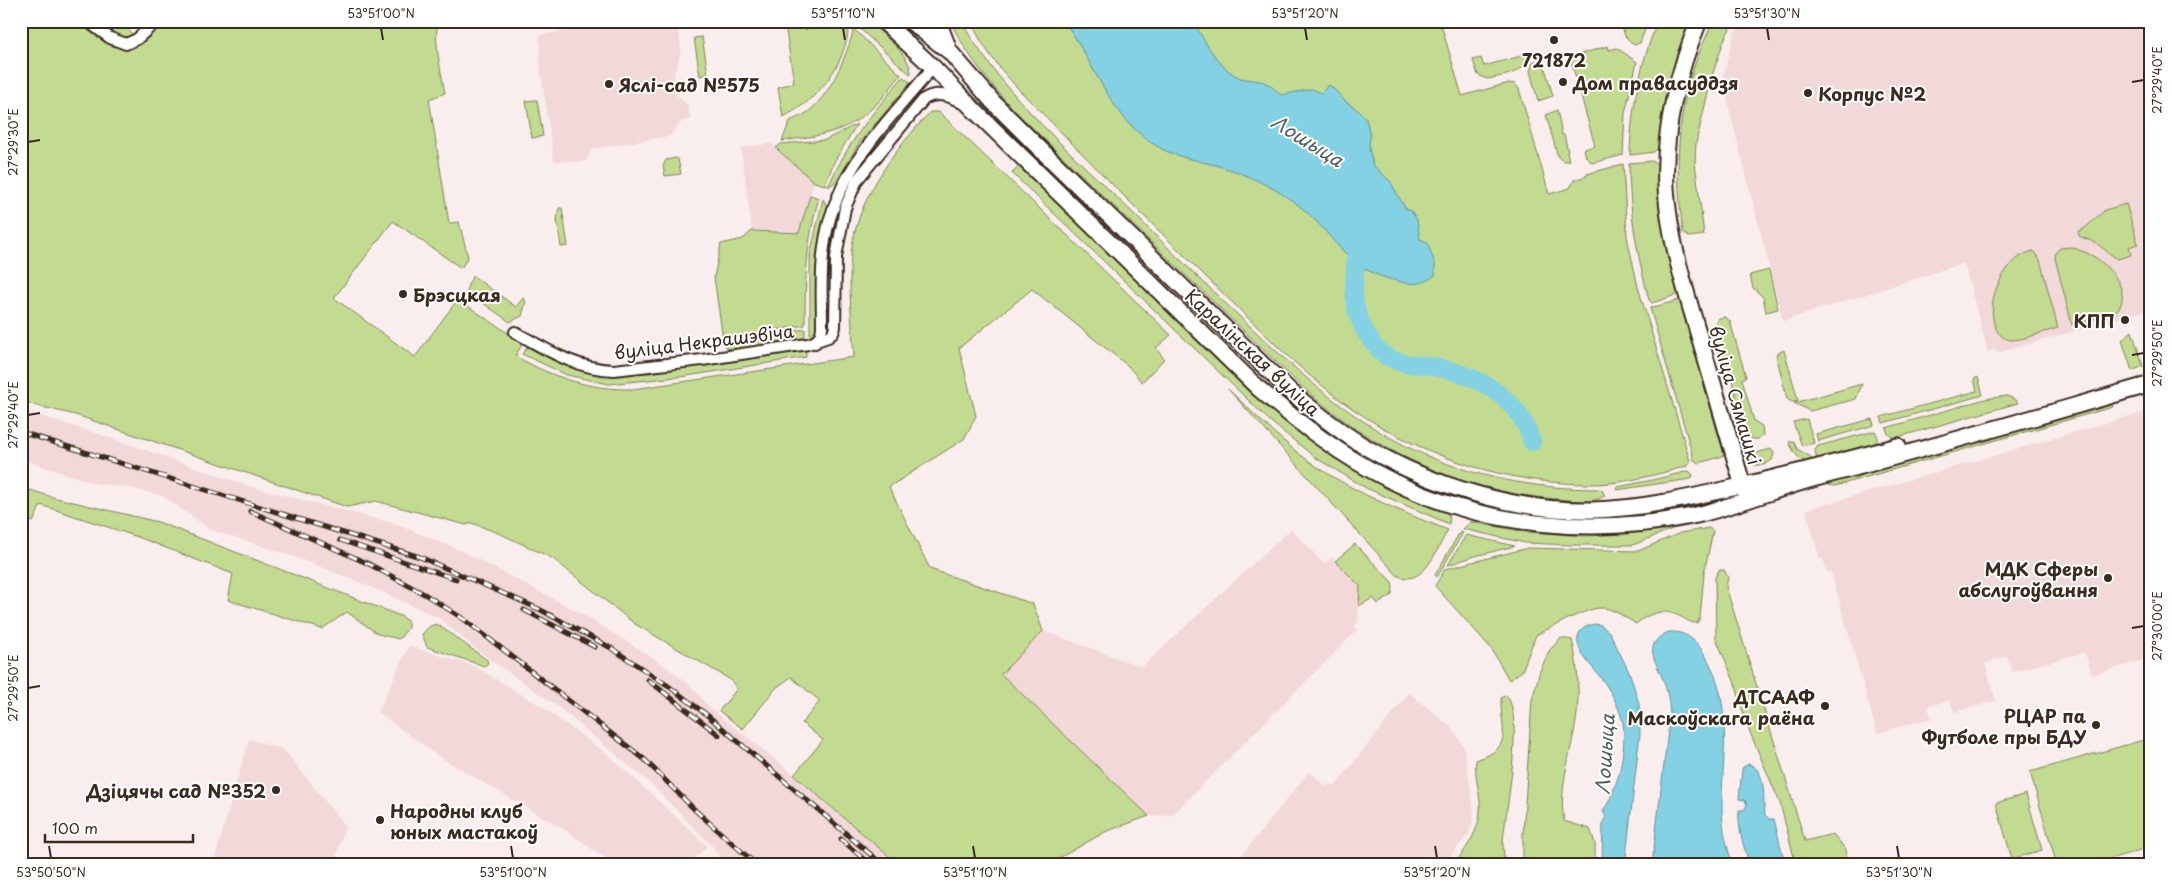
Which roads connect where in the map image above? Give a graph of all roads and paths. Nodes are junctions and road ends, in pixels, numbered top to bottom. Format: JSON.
{"nodes":[{"id":1,"x":87,"y":21,"type":"edge"},
{"id":2,"x":157,"y":21,"type":"edge"},
{"id":3,"x":883,"y":21,"type":"edge"},
{"id":4,"x":938,"y":21,"type":"edge"},
{"id":5,"x":1699,"y":21,"type":"edge"},
{"id":6,"x":914,"y":23,"type":"edge"},
{"id":7,"x":950,"y":52,"type":"junction"},
{"id":8,"x":933,"y":67,"type":"junction"},
{"id":9,"x":975,"y":111,"type":"junction"},
{"id":10,"x":1187,"y":292,"type":"junction"},
{"id":11,"x":1174,"y":305,"type":"junction"},
{"id":12,"x":515,"y":332,"type":"dead end"},
{"id":13,"x":815,"y":343,"type":"junction"},
{"id":14,"x":2151,"y":374,"type":"edge"},
{"id":15,"x":2151,"y":384,"type":"edge"},
{"id":16,"x":1745,"y":492,"type":"junction"}],
"edges":[{"from":1,"to":2,"type":"street"},
{"from":3,"to":8,"type":"main road","name":"Каралінская вуліца"},
{"from":4,"to":7,"type":"main road"},
{"from":5,"to":16,"type":"main road","name":"вуліца Сямашкі"},
{"from":6,"to":7,"type":"main road","name":"Каралінская вуліца"},
{"from":6,"to":8,"type":"main road"},
{"from":7,"to":8,"type":"main road"},
{"from":7,"to":10,"type":"main road","name":"Каралінская вуліца"},
{"from":8,"to":9,"type":"main road","name":"Каралінская вуліца"},
{"from":8,"to":13,"type":"street","name":"вуліца Некрашэвіча"},
{"from":9,"to":11,"type":"main road","name":"Каралінская вуліца"},
{"from":9,"to":13,"type":"street","name":"вуліца Некрашэвіча"},
{"from":10,"to":11,"type":"main road"},
{"from":10,"to":16,"type":"main road","name":"Каралінская вуліца"},
{"from":11,"to":16,"type":"main road","name":"Каралінская вуліца"},
{"from":12,"to":13,"type":"street","name":"вуліца Некрашэвіча"},
{"from":14,"to":16,"type":"main road","name":"вуліца Сямашкі"},
{"from":15,"to":16,"type":"main road"}]}
